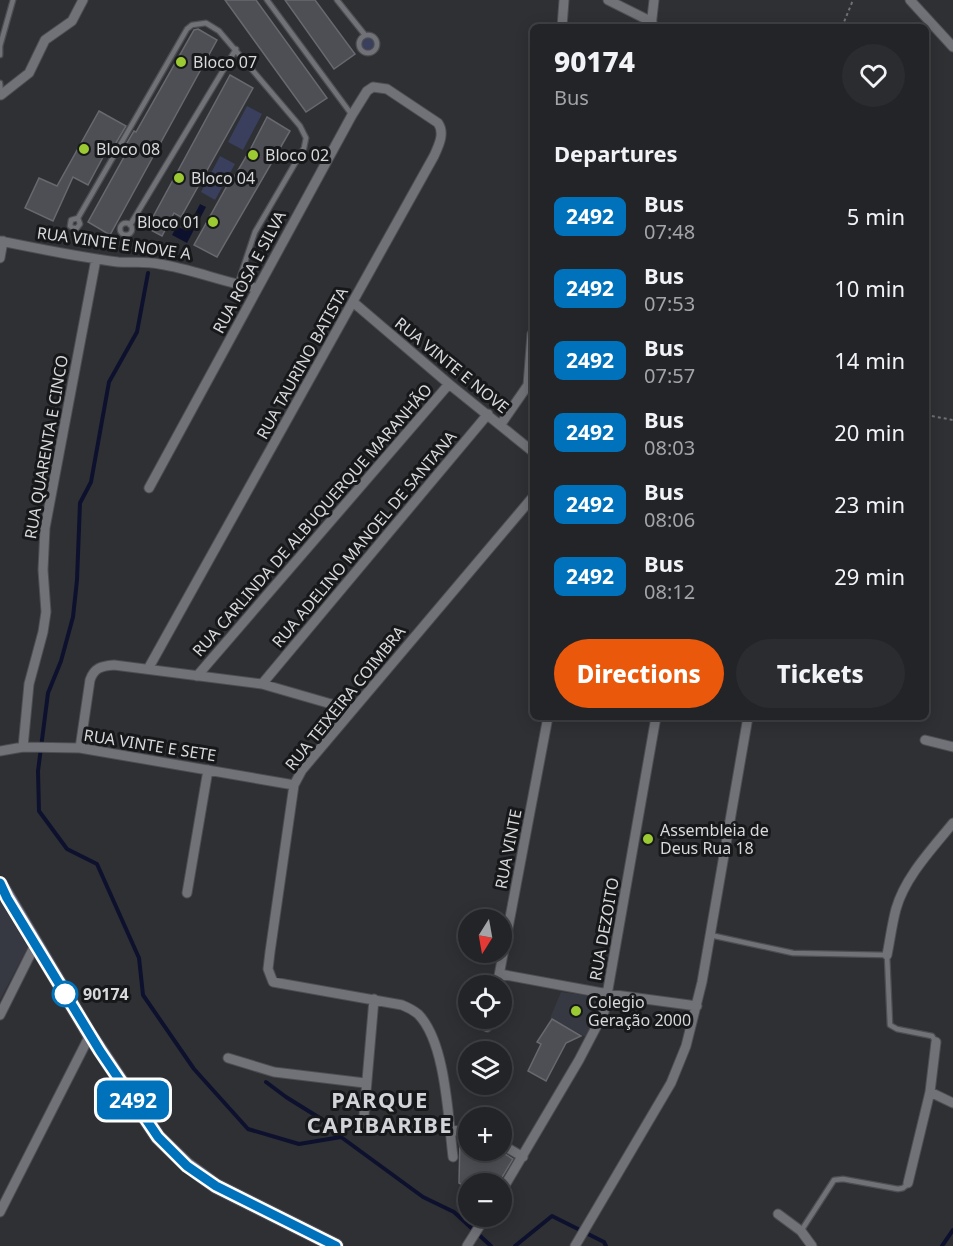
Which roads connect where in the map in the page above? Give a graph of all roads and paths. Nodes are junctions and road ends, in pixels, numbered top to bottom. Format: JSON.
{"nodes":[{"id":1,"x":13,"y":0,"type":"edge"},
{"id":2,"x":83,"y":0,"type":"edge"},
{"id":3,"x":267,"y":0,"type":"edge"},
{"id":4,"x":337,"y":0,"type":"edge"},
{"id":5,"x":564,"y":0,"type":"edge"},
{"id":6,"x":608,"y":0,"type":"edge"},
{"id":7,"x":654,"y":0,"type":"edge"},
{"id":8,"x":853,"y":0,"type":"edge"},
{"id":9,"x":910,"y":0,"type":"edge"},
{"id":10,"x":562,"y":24,"type":"edge"},
{"id":11,"x":652,"y":24,"type":"edge"},
{"id":12,"x":843,"y":24,"type":"edge"},
{"id":13,"x":365,"y":35,"type":"junction"},
{"id":14,"x":953,"y":47,"type":"edge"},
{"id":15,"x":236,"y":49,"type":"junction"},
{"id":16,"x":0,"y":55,"type":"edge"},
{"id":17,"x":0,"y":83,"type":"edge"},
{"id":18,"x":387,"y":89,"type":"joint"},
{"id":19,"x":0,"y":96,"type":"edge"},
{"id":20,"x":352,"y":115,"type":"junction"},
{"id":21,"x":78,"y":218,"type":"dead end"},
{"id":22,"x":130,"y":225,"type":"dead end"},
{"id":23,"x":1,"y":241,"type":"edge"},
{"id":24,"x":0,"y":258,"type":"edge"},
{"id":25,"x":96,"y":259,"type":"junction"},
{"id":26,"x":237,"y":285,"type":"junction"},
{"id":27,"x":257,"y":288,"type":"junction"},
{"id":28,"x":353,"y":302,"type":"junction"},
{"id":29,"x":449,"y":384,"type":"junction"},
{"id":30,"x":530,"y":386,"type":"edge"},
{"id":31,"x":488,"y":414,"type":"junction"},
{"id":32,"x":929,"y":416,"type":"edge"},
{"id":33,"x":953,"y":420,"type":"edge"},
{"id":34,"x":501,"y":424,"type":"junction"},
{"id":35,"x":530,"y":449,"type":"edge"},
{"id":36,"x":149,"y":488,"type":"dead end"},
{"id":37,"x":530,"y":500,"type":"edge"},
{"id":38,"x":148,"y":669,"type":"junction"},
{"id":39,"x":197,"y":676,"type":"junction"},
{"id":40,"x":262,"y":684,"type":"junction"},
{"id":41,"x":352,"y":710,"type":"junction"},
{"id":42,"x":547,"y":720,"type":"edge"},
{"id":43,"x":655,"y":720,"type":"edge"},
{"id":44,"x":747,"y":720,"type":"edge"},
{"id":45,"x":925,"y":740,"type":"dead end"},
{"id":46,"x":23,"y":747,"type":"junction"},
{"id":47,"x":953,"y":747,"type":"edge"},
{"id":48,"x":80,"y":748,"type":"junction"},
{"id":49,"x":0,"y":750,"type":"edge"},
{"id":50,"x":208,"y":770,"type":"junction"},
{"id":51,"x":294,"y":785,"type":"junction"},
{"id":52,"x":953,"y":823,"type":"edge"},
{"id":53,"x":0,"y":884,"type":"edge"},
{"id":54,"x":188,"y":893,"type":"dead end"},
{"id":55,"x":710,"y":935,"type":"junction"},
{"id":56,"x":35,"y":945,"type":"junction"},
{"id":57,"x":887,"y":955,"type":"junction"},
{"id":58,"x":500,"y":974,"type":"joint"},
{"id":59,"x":608,"y":994,"type":"junction"},
{"id":60,"x":374,"y":999,"type":"junction"},
{"id":61,"x":697,"y":1006,"type":"junction"},
{"id":62,"x":0,"y":1015,"type":"edge"},
{"id":63,"x":90,"y":1035,"type":"junction"},
{"id":64,"x":936,"y":1042,"type":"joint"},
{"id":65,"x":228,"y":1058,"type":"dead end"},
{"id":66,"x":365,"y":1083,"type":"junction"},
{"id":67,"x":930,"y":1092,"type":"junction"},
{"id":68,"x":953,"y":1103,"type":"edge"},
{"id":69,"x":363,"y":1127,"type":"dead end"},
{"id":70,"x":450,"y":1130,"type":"junction"},
{"id":71,"x":458,"y":1131,"type":"edge"},
{"id":72,"x":512,"y":1150,"type":"edge"},
{"id":73,"x":453,"y":1157,"type":"dead end"},
{"id":74,"x":523,"y":1157,"type":"junction"},
{"id":75,"x":512,"y":1174,"type":"edge"},
{"id":76,"x":908,"y":1183,"type":"joint"},
{"id":77,"x":0,"y":1212,"type":"edge"},
{"id":78,"x":778,"y":1214,"type":"dead end"},
{"id":79,"x":479,"y":1227,"type":"edge"},
{"id":80,"x":801,"y":1231,"type":"junction"},
{"id":81,"x":577,"y":1243,"type":"edge"},
{"id":82,"x":336,"y":1246,"type":"edge"},
{"id":83,"x":467,"y":1246,"type":"edge"},
{"id":84,"x":812,"y":1246,"type":"edge"}],
"edges":[{"from":1,"to":16,"type":"lane"},
{"from":2,"to":19,"type":"street"},
{"from":3,"to":20,"type":"lane"},
{"from":4,"to":13,"type":"lane"},
{"from":5,"to":10,"type":"street"},
{"from":6,"to":11,"type":"street"},
{"from":7,"to":11,"type":"street"},
{"from":8,"to":12,"type":"path"},
{"from":9,"to":14,"type":"street"},
{"from":13,"to":13,"type":"lane"},
{"from":15,"to":21,"type":"lane"},
{"from":15,"to":22,"type":"lane"},
{"from":15,"to":26,"type":"lane"},
{"from":17,"to":19,"type":"lane"},
{"from":18,"to":20,"type":"street","name":"RUA ROSA E SILVA"},
{"from":18,"to":28,"type":"street","name":"RUA TAURINO BATISTA"},
{"from":20,"to":27,"type":"street","name":"RUA ROSA E SILVA"},
{"from":23,"to":24,"type":"street"},
{"from":23,"to":25,"type":"street","name":"RUA VINTE E NOVE A"},
{"from":25,"to":26,"type":"street","name":"RUA VINTE E NOVE A"},
{"from":25,"to":46,"type":"street","name":"RUA QUARENTA E CINCO"},
{"from":26,"to":27,"type":"street","name":"RUA VINTE E NOVE A"},
{"from":27,"to":36,"type":"street","name":"RUA ROSA E SILVA"},
{"from":28,"to":29,"type":"street","name":"RUA VINTE E NOVE"},
{"from":28,"to":38,"type":"street","name":"RUA TAURINO BATISTA"},
{"from":29,"to":31,"type":"street","name":"RUA VINTE E NOVE"},
{"from":29,"to":39,"type":"street","name":"RUA CARLINDA DE ALBUQUERQUE MARANHÃO"},
{"from":30,"to":34,"type":"street"},
{"from":31,"to":34,"type":"street","name":"RUA VINTE E NOVE"},
{"from":31,"to":40,"type":"street","name":"RUA ADELINO MANOEL DE SANTANA"},
{"from":32,"to":33,"type":"path"},
{"from":34,"to":35,"type":"street","name":"RUA VINTE E NOVE"},
{"from":37,"to":41,"type":"street","name":"RUA TEIXEIRA COIMBRA"},
{"from":38,"to":39,"type":"street"},
{"from":38,"to":48,"type":"street"},
{"from":39,"to":40,"type":"street"},
{"from":40,"to":41,"type":"street"},
{"from":41,"to":51,"type":"street","name":"RUA TEIXEIRA COIMBRA"},
{"from":42,"to":58,"type":"street","name":"RUA VINTE"},
{"from":43,"to":59,"type":"street","name":"RUA DEZOITO"},
{"from":44,"to":55,"type":"street"},
{"from":45,"to":47,"type":"street"},
{"from":46,"to":48,"type":"street","name":"RUA VINTE E SETE"},
{"from":46,"to":49,"type":"street","name":"RUA VINTE E SETE"},
{"from":48,"to":50,"type":"street","name":"RUA VINTE E SETE"},
{"from":50,"to":51,"type":"street","name":"RUA VINTE E SETE"},
{"from":50,"to":54,"type":"street"},
{"from":51,"to":60,"type":"street","name":"RUA TEIXEIRA COIMBRA"},
{"from":52,"to":57,"type":"street"},
{"from":53,"to":56,"type":"street"},
{"from":55,"to":57,"type":"lane"},
{"from":55,"to":61,"type":"street"},
{"from":56,"to":62,"type":"street"},
{"from":56,"to":63,"type":"street"},
{"from":57,"to":64,"type":"lane"},
{"from":58,"to":59,"type":"street"},
{"from":59,"to":61,"type":"street"},
{"from":59,"to":74,"type":"street","name":"RUA DEZOITO"},
{"from":60,"to":66,"type":"street"},
{"from":60,"to":70,"type":"street","name":"RUA TEIXEIRA COIMBRA"},
{"from":61,"to":81,"type":"street"},
{"from":63,"to":77,"type":"street"},
{"from":63,"to":82,"type":"street"},
{"from":64,"to":67,"type":"street"},
{"from":65,"to":66,"type":"street"},
{"from":66,"to":69,"type":"street"},
{"from":67,"to":68,"type":"street"},
{"from":67,"to":76,"type":"street"},
{"from":70,"to":71,"type":"street"},
{"from":70,"to":73,"type":"street","name":"RUA TEIXEIRA COIMBRA"},
{"from":72,"to":74,"type":"street"},
{"from":74,"to":75,"type":"street","name":"RUA DEZOITO"},
{"from":76,"to":80,"type":"lane"},
{"from":78,"to":80,"type":"street"},
{"from":79,"to":83,"type":"street"},
{"from":80,"to":84,"type":"street"}]}
